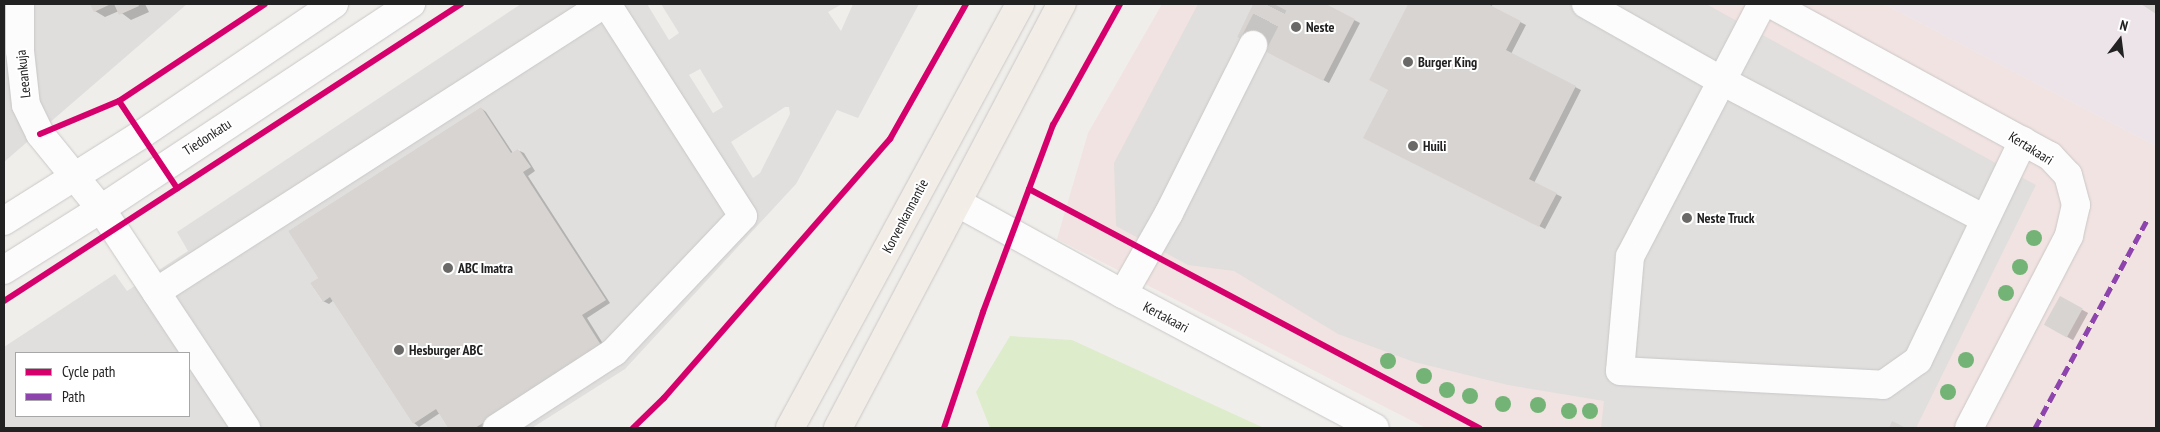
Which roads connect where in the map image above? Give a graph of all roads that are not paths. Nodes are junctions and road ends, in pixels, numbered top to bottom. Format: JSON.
{"nodes":[{"id":1,"x":20,"y":4,"type":"edge"},
{"id":2,"x":334,"y":4,"type":"edge"},
{"id":3,"x":410,"y":4,"type":"edge"},
{"id":4,"x":605,"y":4,"type":"edge"},
{"id":5,"x":1020,"y":4,"type":"edge"},
{"id":6,"x":1062,"y":4,"type":"edge"},
{"id":7,"x":1586,"y":4,"type":"edge"},
{"id":8,"x":1762,"y":4,"type":"edge"},
{"id":9,"x":1772,"y":4,"type":"edge"},
{"id":10,"x":1253,"y":45,"type":"tunnel mouth"},
{"id":11,"x":1722,"y":81,"type":"junction"},
{"id":12,"x":2022,"y":141,"type":"junction"},
{"id":13,"x":74,"y":177,"type":"junction"},
{"id":14,"x":958,"y":203,"type":"junction"},
{"id":15,"x":101,"y":209,"type":"junction"},
{"id":16,"x":1985,"y":219,"type":"junction"},
{"id":17,"x":4,"y":221,"type":"edge"},
{"id":18,"x":4,"y":270,"type":"edge"},
{"id":19,"x":156,"y":292,"type":"junction"},
{"id":20,"x":1123,"y":294,"type":"junction"},
{"id":21,"x":246,"y":428,"type":"edge"},
{"id":22,"x":497,"y":428,"type":"edge"},
{"id":23,"x":790,"y":428,"type":"edge"},
{"id":24,"x":838,"y":428,"type":"edge"},
{"id":25,"x":1375,"y":428,"type":"edge"},
{"id":26,"x":1969,"y":428,"type":"edge"}],
"edges":[{"from":1,"to":13,"type":"street","name":"Leeankuja"},
{"from":2,"to":13,"type":"street"},
{"from":3,"to":15,"type":"street","name":"Tiedonkatu"},
{"from":4,"to":19,"type":"street"},
{"from":4,"to":22,"type":"street"},
{"from":5,"to":23,"type":"main road","name":"Korvenkannantie"},
{"from":6,"to":14,"type":"main road"},
{"from":7,"to":11,"type":"street"},
{"from":8,"to":11,"type":"street"},
{"from":9,"to":12,"type":"street","name":"Kertakaari"},
{"from":10,"to":20,"type":"street"},
{"from":11,"to":16,"type":"street"},
{"from":11,"to":16,"type":"street"},
{"from":12,"to":16,"type":"street"},
{"from":12,"to":26,"type":"street","name":"Kertakaari"},
{"from":13,"to":15,"type":"street","name":"Leeankuja"},
{"from":13,"to":17,"type":"street"},
{"from":14,"to":20,"type":"street","name":"Kertakaari"},
{"from":14,"to":24,"type":"main road"},
{"from":15,"to":18,"type":"street","name":"Tiedonkatu"},
{"from":15,"to":19,"type":"street","name":"Leeankuja"},
{"from":19,"to":21,"type":"street","name":"Leeankuja"},
{"from":20,"to":25,"type":"street","name":"Kertakaari"}]}
